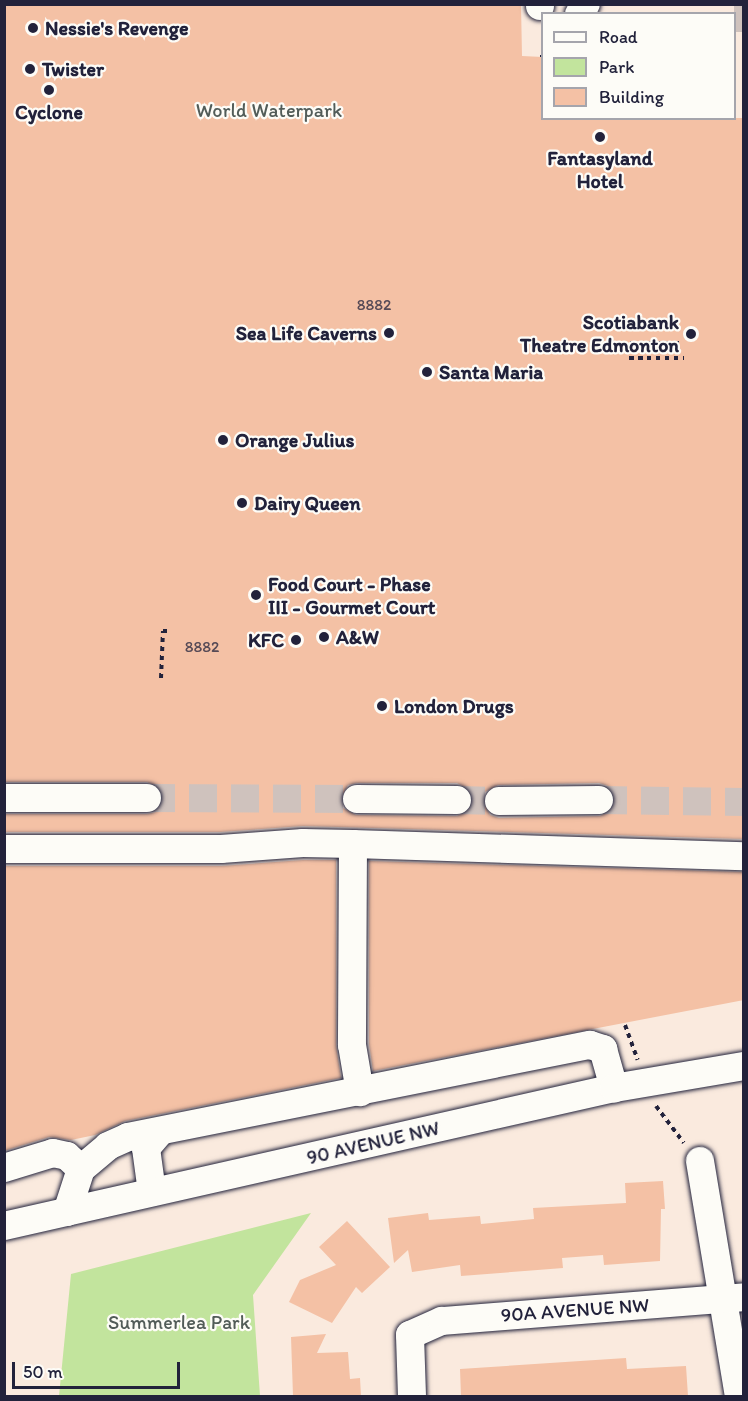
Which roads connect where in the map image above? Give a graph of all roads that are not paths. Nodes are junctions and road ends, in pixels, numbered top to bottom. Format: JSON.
{"nodes":[{"id":1,"x":4,"y":798,"type":"edge"},
{"id":2,"x":147,"y":798,"type":"tunnel mouth"},
{"id":3,"x":357,"y":799,"type":"tunnel mouth"},
{"id":4,"x":457,"y":800,"type":"tunnel mouth"},
{"id":5,"x":598,"y":800,"type":"tunnel mouth"},
{"id":6,"x":499,"y":801,"type":"tunnel mouth"},
{"id":7,"x":352,"y":844,"type":"junction"},
{"id":8,"x":4,"y":849,"type":"edge"},
{"id":9,"x":744,"y":856,"type":"edge"},
{"id":10,"x":744,"y":1066,"type":"edge"},
{"id":11,"x":614,"y":1088,"type":"junction"},
{"id":12,"x":360,"y":1092,"type":"junction"},
{"id":13,"x":160,"y":1132,"type":"junction"},
{"id":14,"x":700,"y":1161,"type":"dead end"},
{"id":15,"x":4,"y":1168,"type":"edge"},
{"id":16,"x":81,"y":1169,"type":"junction"},
{"id":17,"x":152,"y":1192,"type":"junction"},
{"id":18,"x":67,"y":1212,"type":"junction"},
{"id":19,"x":4,"y":1226,"type":"edge"},
{"id":20,"x":734,"y":1298,"type":"edge"},
{"id":21,"x":412,"y":1396,"type":"edge"},
{"id":22,"x":740,"y":1396,"type":"edge"}],
"edges":[{"from":1,"to":2,"type":"street"},
{"from":3,"to":4,"type":"street"},
{"from":5,"to":6,"type":"street"},
{"from":7,"to":8,"type":"street"},
{"from":7,"to":9,"type":"street"},
{"from":7,"to":12,"type":"street"},
{"from":10,"to":11,"type":"street","name":"90 AVENUE NW"},
{"from":11,"to":12,"type":"street"},
{"from":11,"to":17,"type":"street","name":"90 AVENUE NW"},
{"from":12,"to":13,"type":"street"},
{"from":13,"to":16,"type":"street"},
{"from":13,"to":17,"type":"street"},
{"from":14,"to":20,"type":"street"},
{"from":15,"to":16,"type":"street"},
{"from":16,"to":18,"type":"street"},
{"from":17,"to":18,"type":"street","name":"90 AVENUE NW"},
{"from":18,"to":19,"type":"street","name":"90 AVENUE NW"},
{"from":20,"to":21,"type":"street","name":"90A AVENUE NW"},
{"from":20,"to":22,"type":"street"}]}
